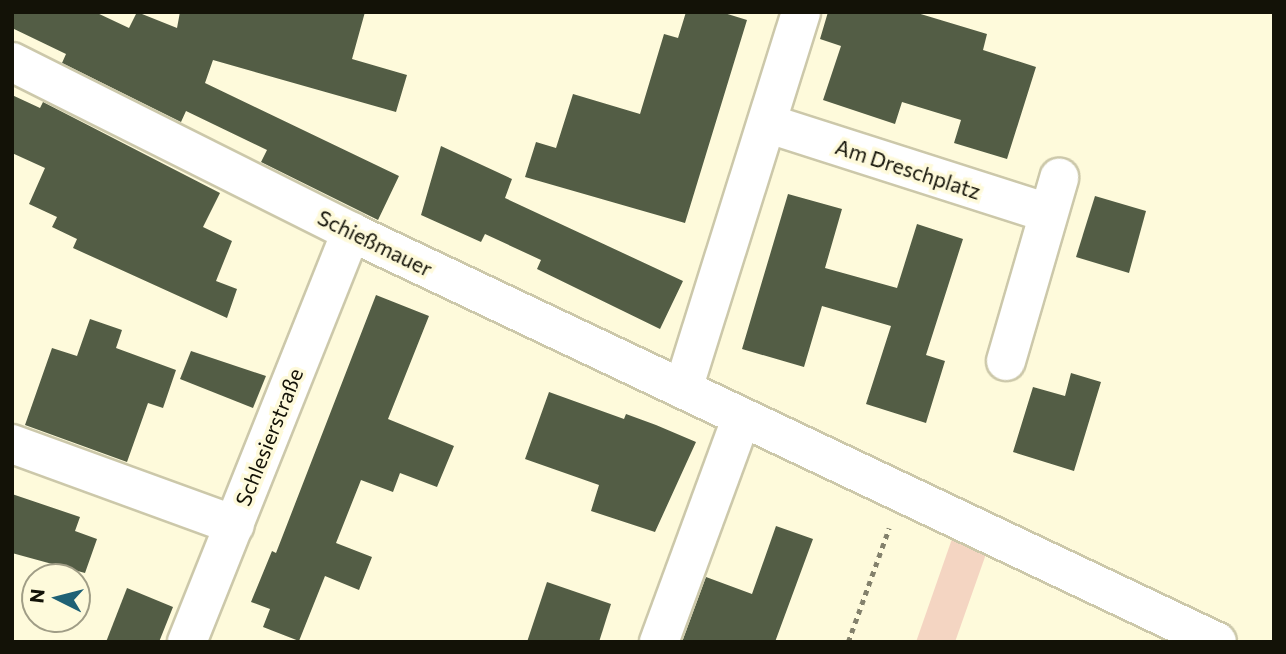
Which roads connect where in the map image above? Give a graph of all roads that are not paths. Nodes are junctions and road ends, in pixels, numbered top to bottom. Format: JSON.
{"nodes":[{"id":1,"x":801,"y":12,"type":"edge"},
{"id":2,"x":12,"y":62,"type":"edge"},
{"id":3,"x":769,"y":124,"type":"junction"},
{"id":4,"x":351,"y":232,"type":"junction"},
{"id":5,"x":1006,"y":360,"type":"dead end"},
{"id":6,"x":682,"y":390,"type":"junction"},
{"id":7,"x":741,"y":419,"type":"junction"},
{"id":8,"x":12,"y":444,"type":"edge"},
{"id":9,"x":235,"y":525,"type":"junction"},
{"id":10,"x":187,"y":642,"type":"edge"},
{"id":11,"x":659,"y":642,"type":"edge"},
{"id":12,"x":1217,"y":642,"type":"edge"}],
"edges":[{"from":1,"to":3,"type":"street"},
{"from":2,"to":4,"type":"street","name":"Schießmauer"},
{"from":3,"to":5,"type":"street","name":"Am Dreschplatz"},
{"from":3,"to":6,"type":"street"},
{"from":4,"to":6,"type":"street","name":"Schießmauer"},
{"from":4,"to":9,"type":"street","name":"Schlesierstraße"},
{"from":6,"to":7,"type":"street","name":"Schießmauer"},
{"from":7,"to":11,"type":"street"},
{"from":7,"to":12,"type":"street","name":"Schießmauer"},
{"from":8,"to":9,"type":"street"},
{"from":9,"to":10,"type":"street","name":"Schlesierstraße"}]}
